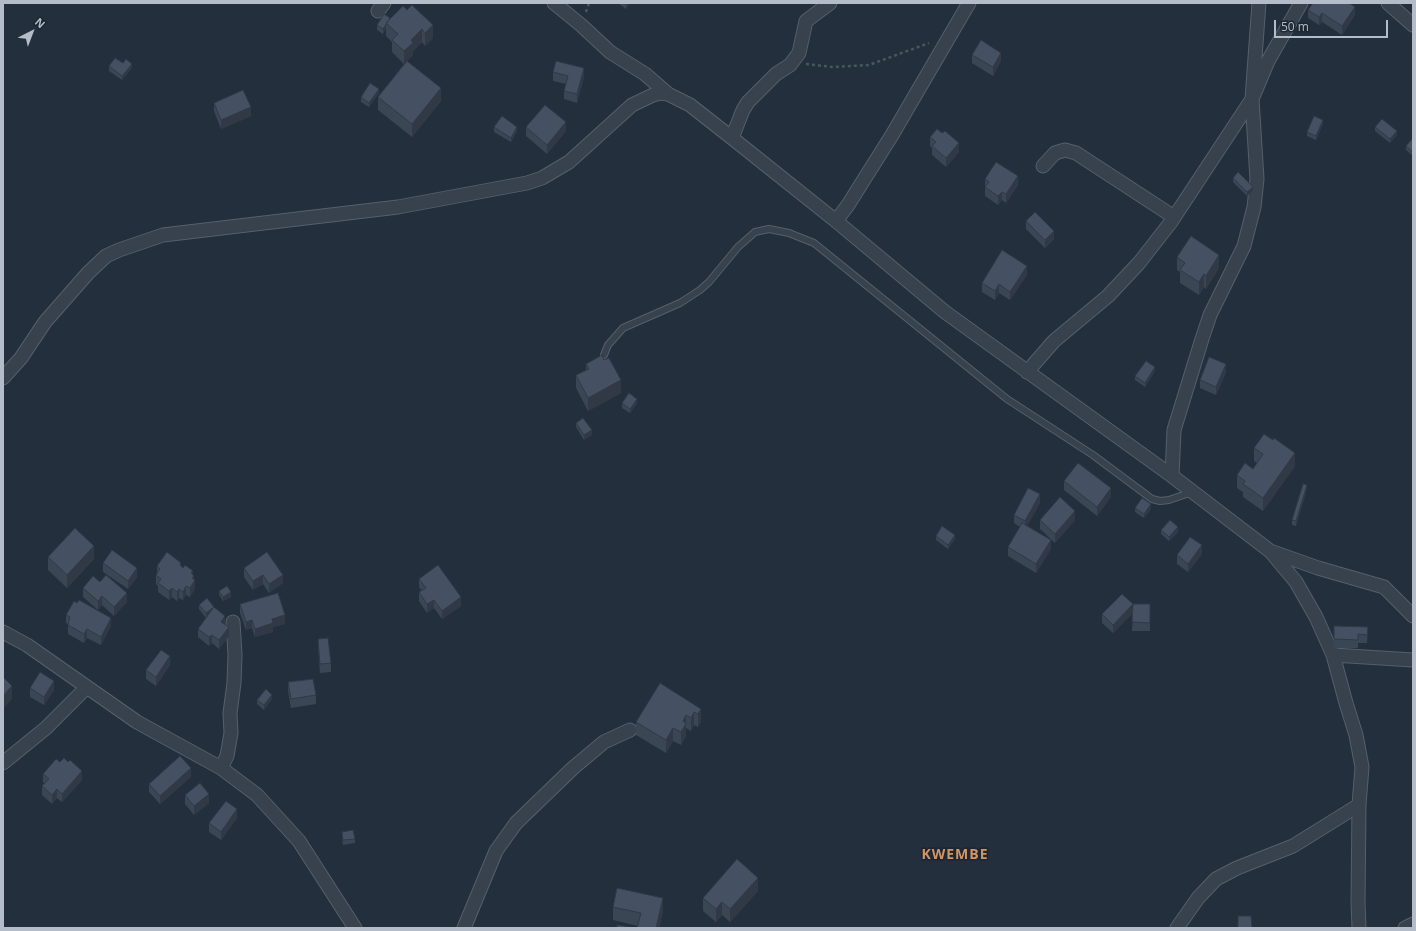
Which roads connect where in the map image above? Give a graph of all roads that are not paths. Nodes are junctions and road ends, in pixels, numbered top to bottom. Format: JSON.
{"nodes":[{"id":1,"x":554,"y":3,"type":"edge"},
{"id":2,"x":830,"y":3,"type":"edge"},
{"id":3,"x":969,"y":3,"type":"edge"},
{"id":4,"x":1259,"y":3,"type":"edge"},
{"id":5,"x":1301,"y":3,"type":"edge"},
{"id":6,"x":1388,"y":3,"type":"edge"},
{"id":7,"x":1413,"y":25,"type":"edge"},
{"id":8,"x":668,"y":94,"type":"junction"},
{"id":9,"x":1252,"y":99,"type":"junction"},
{"id":10,"x":732,"y":138,"type":"junction"},
{"id":11,"x":1044,"y":166,"type":"dead end"},
{"id":12,"x":1174,"y":217,"type":"junction"},
{"id":13,"x":836,"y":221,"type":"junction"},
{"id":14,"x":604,"y":355,"type":"edge"},
{"id":15,"x":1027,"y":372,"type":"junction"},
{"id":16,"x":3,"y":378,"type":"edge"},
{"id":17,"x":1172,"y":476,"type":"junction"},
{"id":18,"x":1192,"y":492,"type":"junction"},
{"id":19,"x":1270,"y":551,"type":"junction"},
{"id":20,"x":1413,"y":616,"type":"edge"},
{"id":21,"x":233,"y":622,"type":"dead end"},
{"id":22,"x":3,"y":632,"type":"edge"},
{"id":23,"x":1333,"y":655,"type":"junction"},
{"id":24,"x":1413,"y":660,"type":"edge"},
{"id":25,"x":87,"y":687,"type":"junction"},
{"id":26,"x":630,"y":730,"type":"dead end"},
{"id":27,"x":3,"y":762,"type":"edge"},
{"id":28,"x":221,"y":768,"type":"junction"},
{"id":29,"x":1359,"y":805,"type":"junction"},
{"id":30,"x":1413,"y":924,"type":"edge"},
{"id":31,"x":355,"y":928,"type":"edge"},
{"id":32,"x":464,"y":928,"type":"edge"},
{"id":33,"x":1177,"y":928,"type":"edge"},
{"id":34,"x":1359,"y":928,"type":"edge"},
{"id":35,"x":1405,"y":928,"type":"edge"}],
"edges":[{"from":1,"to":8,"type":"street"},
{"from":2,"to":10,"type":"street"},
{"from":3,"to":13,"type":"street"},
{"from":4,"to":9,"type":"street"},
{"from":5,"to":9,"type":"street"},
{"from":6,"to":7,"type":"street"},
{"from":8,"to":10,"type":"street"},
{"from":8,"to":16,"type":"street"},
{"from":9,"to":12,"type":"street"},
{"from":9,"to":17,"type":"street"},
{"from":10,"to":13,"type":"street"},
{"from":11,"to":12,"type":"street"},
{"from":12,"to":15,"type":"street"},
{"from":13,"to":15,"type":"street"},
{"from":14,"to":18,"type":"lane"},
{"from":15,"to":17,"type":"street"},
{"from":17,"to":18,"type":"street"},
{"from":18,"to":19,"type":"street"},
{"from":19,"to":20,"type":"street"},
{"from":19,"to":23,"type":"street"},
{"from":21,"to":28,"type":"street"},
{"from":22,"to":25,"type":"street"},
{"from":23,"to":24,"type":"street"},
{"from":23,"to":29,"type":"street"},
{"from":25,"to":27,"type":"street"},
{"from":25,"to":28,"type":"street"},
{"from":26,"to":32,"type":"street"},
{"from":28,"to":31,"type":"street"},
{"from":29,"to":33,"type":"street"},
{"from":29,"to":34,"type":"street"},
{"from":30,"to":35,"type":"street"}]}
